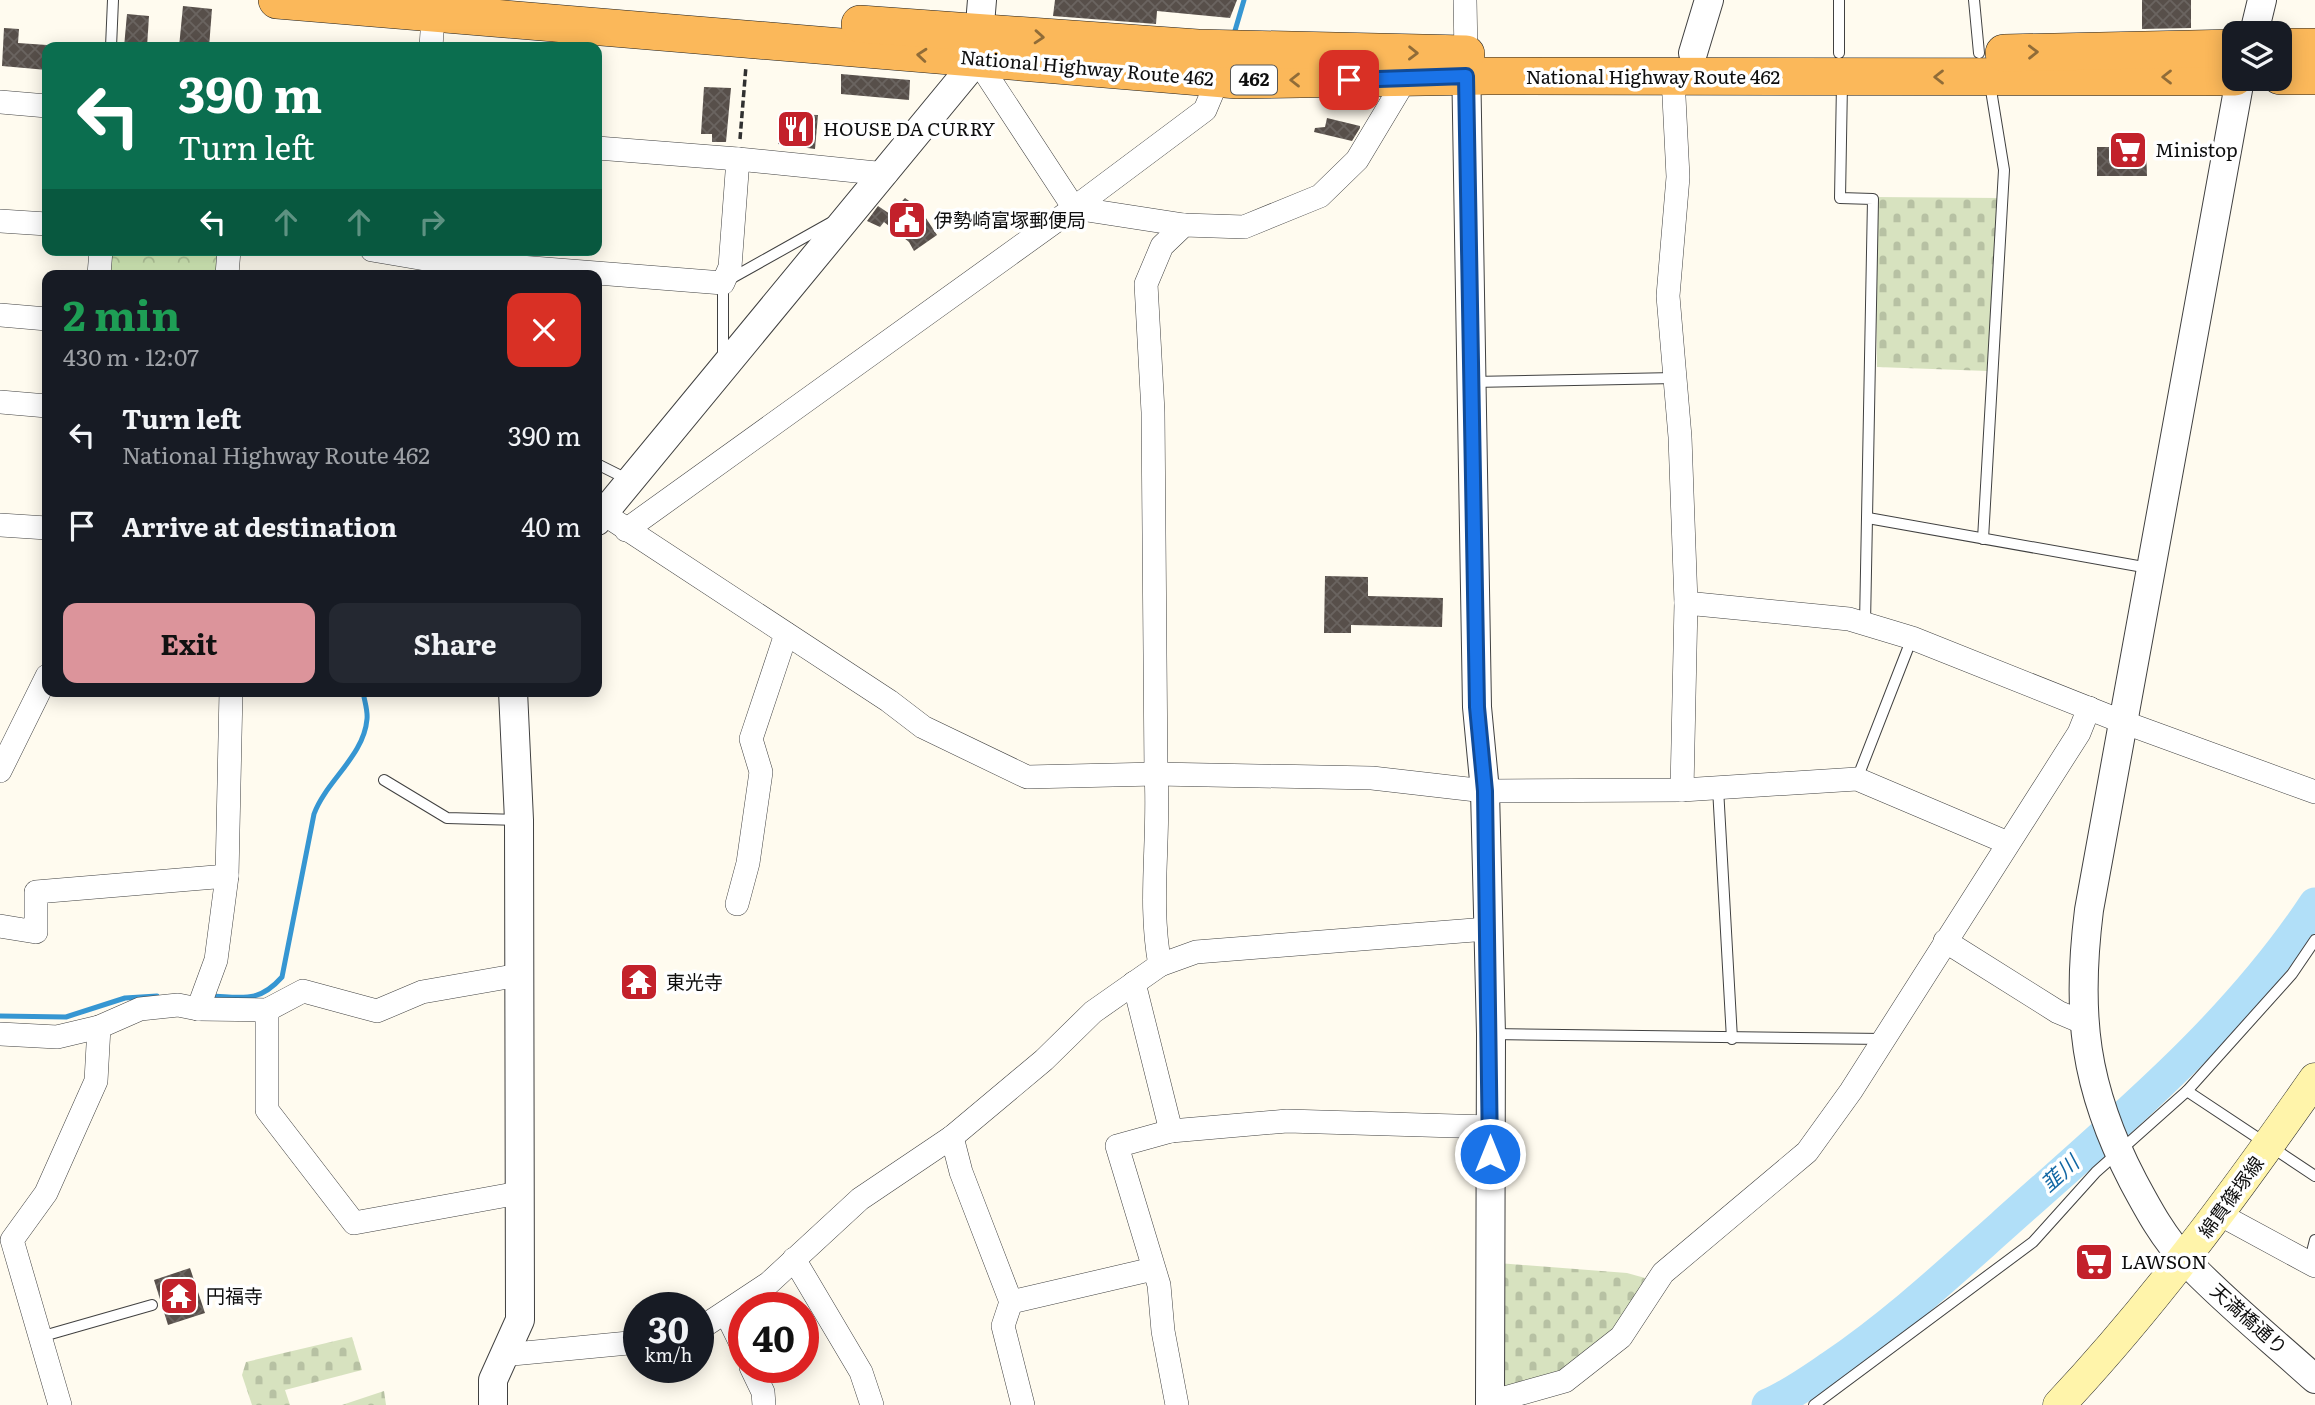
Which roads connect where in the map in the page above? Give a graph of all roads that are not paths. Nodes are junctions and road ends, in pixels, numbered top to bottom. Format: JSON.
{"nodes":[{"id":1,"x":113,"y":0,"type":"edge"},
{"id":2,"x":277,"y":0,"type":"edge"},
{"id":3,"x":556,"y":0,"type":"edge"},
{"id":4,"x":1465,"y":0,"type":"edge"},
{"id":5,"x":1709,"y":0,"type":"edge"},
{"id":6,"x":1839,"y":0,"type":"edge"},
{"id":7,"x":1974,"y":0,"type":"edge"},
{"id":8,"x":2262,"y":0,"type":"edge"},
{"id":9,"x":433,"y":20,"type":"edge"},
{"id":10,"x":2257,"y":21,"type":"edge"},
{"id":11,"x":979,"y":31,"type":"edge"},
{"id":12,"x":111,"y":42,"type":"edge"},
{"id":13,"x":2292,"y":47,"type":"edge"},
{"id":14,"x":2315,"y":47,"type":"edge"},
{"id":15,"x":2222,"y":49,"type":"edge"},
{"id":16,"x":1466,"y":65,"type":"junction"},
{"id":17,"x":1683,"y":65,"type":"junction"},
{"id":18,"x":1840,"y":65,"type":"junction"},
{"id":19,"x":1984,"y":65,"type":"junction"},
{"id":20,"x":2222,"y":76,"type":"edge"},
{"id":21,"x":2292,"y":76,"type":"edge"},
{"id":22,"x":2315,"y":76,"type":"edge"},
{"id":23,"x":1218,"y":79,"type":"junction"},
{"id":24,"x":1405,"y":80,"type":"junction"},
{"id":25,"x":2239,"y":91,"type":"edge"},
{"id":26,"x":0,"y":102,"type":"edge"},
{"id":27,"x":42,"y":106,"type":"edge"},
{"id":28,"x":602,"y":148,"type":"edge"},
{"id":29,"x":738,"y":159,"type":"junction"},
{"id":30,"x":886,"y":174,"type":"junction"},
{"id":31,"x":1071,"y":203,"type":"junction"},
{"id":32,"x":0,"y":220,"type":"edge"},
{"id":33,"x":848,"y":220,"type":"junction"},
{"id":34,"x":42,"y":224,"type":"edge"},
{"id":35,"x":1184,"y":225,"type":"junction"},
{"id":36,"x":413,"y":258,"type":"edge"},
{"id":37,"x":536,"y":270,"type":"edge"},
{"id":38,"x":602,"y":275,"type":"edge"},
{"id":39,"x":723,"y":283,"type":"junction"},
{"id":40,"x":0,"y":315,"type":"edge"},
{"id":41,"x":42,"y":319,"type":"edge"},
{"id":42,"x":723,"y":371,"type":"junction"},
{"id":43,"x":1675,"y":378,"type":"junction"},
{"id":44,"x":1471,"y":382,"type":"junction"},
{"id":45,"x":0,"y":402,"type":"edge"},
{"id":46,"x":42,"y":406,"type":"edge"},
{"id":47,"x":602,"y":466,"type":"edge"},
{"id":48,"x":632,"y":481,"type":"junction"},
{"id":49,"x":1868,"y":519,"type":"junction"},
{"id":50,"x":609,"y":522,"type":"edge"},
{"id":51,"x":0,"y":525,"type":"edge"},
{"id":52,"x":42,"y":528,"type":"edge"},
{"id":53,"x":1983,"y":539,"type":"junction"},
{"id":54,"x":2151,"y":568,"type":"junction"},
{"id":55,"x":1686,"y":604,"type":"junction"},
{"id":56,"x":1865,"y":624,"type":"junction"},
{"id":57,"x":786,"y":634,"type":"junction"},
{"id":58,"x":1912,"y":638,"type":"junction"},
{"id":59,"x":42,"y":687,"type":"edge"},
{"id":60,"x":231,"y":697,"type":"edge"},
{"id":61,"x":513,"y":697,"type":"edge"},
{"id":62,"x":2089,"y":708,"type":"junction"},
{"id":63,"x":2123,"y":722,"type":"junction"},
{"id":64,"x":0,"y":771,"type":"edge"},
{"id":65,"x":1156,"y":774,"type":"junction"},
{"id":66,"x":1857,"y":779,"type":"junction"},
{"id":67,"x":384,"y":780,"type":"dead end"},
{"id":68,"x":1718,"y":788,"type":"junction"},
{"id":69,"x":1682,"y":790,"type":"junction"},
{"id":70,"x":1485,"y":791,"type":"junction"},
{"id":71,"x":2315,"y":792,"type":"edge"},
{"id":72,"x":519,"y":820,"type":"junction"},
{"id":73,"x":2008,"y":844,"type":"junction"},
{"id":74,"x":227,"y":876,"type":"junction"},
{"id":75,"x":737,"y":904,"type":"dead end"},
{"id":76,"x":0,"y":926,"type":"edge"},
{"id":77,"x":1487,"y":929,"type":"junction"},
{"id":78,"x":2315,"y":940,"type":"edge"},
{"id":79,"x":1945,"y":941,"type":"junction"},
{"id":80,"x":1160,"y":965,"type":"junction"},
{"id":81,"x":519,"y":975,"type":"junction"},
{"id":82,"x":1134,"y":983,"type":"junction"},
{"id":83,"x":198,"y":1009,"type":"junction"},
{"id":84,"x":267,"y":1010,"type":"junction"},
{"id":85,"x":2084,"y":1023,"type":"junction"},
{"id":86,"x":99,"y":1027,"type":"junction"},
{"id":87,"x":0,"y":1034,"type":"edge"},
{"id":88,"x":1491,"y":1034,"type":"junction"},
{"id":89,"x":1732,"y":1039,"type":"junction"},
{"id":90,"x":1884,"y":1039,"type":"junction"},
{"id":91,"x":2315,"y":1079,"type":"edge"},
{"id":92,"x":2187,"y":1091,"type":"junction"},
{"id":93,"x":1490,"y":1127,"type":"junction"},
{"id":94,"x":1171,"y":1131,"type":"junction"},
{"id":95,"x":952,"y":1137,"type":"junction"},
{"id":96,"x":2269,"y":1144,"type":"junction"},
{"id":97,"x":2119,"y":1153,"type":"junction"},
{"id":98,"x":2315,"y":1176,"type":"edge"},
{"id":99,"x":519,"y":1194,"type":"junction"},
{"id":100,"x":2220,"y":1214,"type":"junction"},
{"id":101,"x":6,"y":1240,"type":"edge"},
{"id":102,"x":2315,"y":1240,"type":"edge"},
{"id":103,"x":794,"y":1259,"type":"junction"},
{"id":104,"x":2184,"y":1259,"type":"junction"},
{"id":105,"x":2312,"y":1265,"type":"edge"},
{"id":106,"x":1153,"y":1269,"type":"junction"},
{"id":107,"x":1011,"y":1302,"type":"junction"},
{"id":108,"x":152,"y":1305,"type":"dead end"},
{"id":109,"x":726,"y":1313,"type":"junction"},
{"id":110,"x":728,"y":1317,"type":"edge"},
{"id":111,"x":714,"y":1320,"type":"edge"},
{"id":112,"x":40,"y":1337,"type":"junction"},
{"id":113,"x":623,"y":1344,"type":"edge"},
{"id":114,"x":503,"y":1355,"type":"junction"},
{"id":115,"x":2315,"y":1379,"type":"edge"},
{"id":116,"x":759,"y":1383,"type":"edge"},
{"id":117,"x":1486,"y":1404,"type":"edge"},
{"id":118,"x":60,"y":1405,"type":"edge"},
{"id":119,"x":493,"y":1405,"type":"edge"},
{"id":120,"x":764,"y":1405,"type":"edge"},
{"id":121,"x":872,"y":1405,"type":"edge"},
{"id":122,"x":1023,"y":1405,"type":"edge"},
{"id":123,"x":1177,"y":1405,"type":"edge"},
{"id":124,"x":1814,"y":1405,"type":"edge"},
{"id":125,"x":2059,"y":1405,"type":"edge"}],
"edges":[{"from":1,"to":12,"type":"lane"},
{"from":2,"to":9,"type":"highway","name":"National Highway Route 462","number":"462"},
{"from":3,"to":11,"type":"highway","name":"National Highway Route 462","number":"462"},
{"from":4,"to":16,"type":"street"},
{"from":5,"to":17,"type":"street"},
{"from":6,"to":18,"type":"lane"},
{"from":7,"to":19,"type":"lane"},
{"from":8,"to":10,"type":"street"},
{"from":11,"to":9,"type":"highway","name":"National Highway Route 462","number":"462","one_way":true},
{"from":11,"to":16,"type":"highway","name":"National Highway Route 462","number":"462","one_way":true},
{"from":11,"to":23,"type":"highway","name":"National Highway Route 462","number":"462"},
{"from":11,"to":30,"type":"street"},
{"from":11,"to":31,"type":"street"},
{"from":13,"to":14,"type":"highway"},
{"from":19,"to":15,"type":"highway","name":"National Highway Route 462","number":"462","one_way":true},
{"from":16,"to":17,"type":"highway","name":"National Highway Route 462","number":"462"},
{"from":16,"to":24,"type":"highway","name":"National Highway Route 462","number":"462"},
{"from":16,"to":44,"type":"street"},
{"from":17,"to":18,"type":"highway","name":"National Highway Route 462","number":"462"},
{"from":17,"to":43,"type":"street"},
{"from":18,"to":19,"type":"highway","name":"National Highway Route 462","number":"462"},
{"from":18,"to":49,"type":"lane"},
{"from":20,"to":19,"type":"highway","name":"National Highway Route 462","number":"462","one_way":true},
{"from":19,"to":53,"type":"lane"},
{"from":21,"to":22,"type":"highway"},
{"from":24,"to":23,"type":"highway","name":"National Highway Route 462","number":"462","one_way":true},
{"from":23,"to":31,"type":"street"},
{"from":24,"to":35,"type":"street"},
{"from":25,"to":54,"type":"street","name":"天満橋通り"},
{"from":26,"to":27,"type":"street"},
{"from":28,"to":29,"type":"street"},
{"from":29,"to":30,"type":"street"},
{"from":29,"to":39,"type":"street"},
{"from":30,"to":33,"type":"street"},
{"from":31,"to":35,"type":"street"},
{"from":31,"to":50,"type":"street"},
{"from":32,"to":34,"type":"street"},
{"from":33,"to":39,"type":"lane"},
{"from":33,"to":42,"type":"street"},
{"from":35,"to":65,"type":"street"},
{"from":36,"to":37,"type":"street"},
{"from":38,"to":39,"type":"street"},
{"from":39,"to":42,"type":"lane"},
{"from":40,"to":41,"type":"street"},
{"from":42,"to":48,"type":"street"},
{"from":43,"to":44,"type":"lane"},
{"from":43,"to":55,"type":"street"},
{"from":44,"to":70,"type":"street"},
{"from":45,"to":46,"type":"street"},
{"from":47,"to":48,"type":"lane"},
{"from":48,"to":50,"type":"street"},
{"from":49,"to":53,"type":"lane"},
{"from":49,"to":56,"type":"lane"},
{"from":50,"to":57,"type":"street"},
{"from":51,"to":52,"type":"street"},
{"from":53,"to":54,"type":"lane"},
{"from":54,"to":63,"type":"street","name":"天満橋通り"},
{"from":55,"to":56,"type":"street"},
{"from":55,"to":69,"type":"street"},
{"from":56,"to":58,"type":"street"},
{"from":57,"to":65,"type":"street"},
{"from":57,"to":75,"type":"street"},
{"from":58,"to":62,"type":"street"},
{"from":58,"to":66,"type":"lane"},
{"from":59,"to":64,"type":"street"},
{"from":60,"to":74,"type":"street"},
{"from":61,"to":72,"type":"street"},
{"from":62,"to":63,"type":"street"},
{"from":62,"to":73,"type":"street"},
{"from":63,"to":71,"type":"street"},
{"from":63,"to":85,"type":"street","name":"天満橋通り"},
{"from":65,"to":70,"type":"street"},
{"from":65,"to":80,"type":"street"},
{"from":66,"to":68,"type":"street"},
{"from":66,"to":73,"type":"street"},
{"from":67,"to":72,"type":"lane"},
{"from":68,"to":69,"type":"street"},
{"from":68,"to":89,"type":"lane"},
{"from":69,"to":70,"type":"street"},
{"from":70,"to":77,"type":"street"},
{"from":72,"to":81,"type":"street"},
{"from":73,"to":79,"type":"street"},
{"from":74,"to":76,"type":"street"},
{"from":74,"to":83,"type":"street"},
{"from":77,"to":80,"type":"street"},
{"from":77,"to":88,"type":"street"},
{"from":78,"to":92,"type":"lane"},
{"from":79,"to":85,"type":"street"},
{"from":79,"to":90,"type":"street"},
{"from":80,"to":82,"type":"street"},
{"from":81,"to":84,"type":"street"},
{"from":81,"to":99,"type":"street"},
{"from":82,"to":94,"type":"street"},
{"from":82,"to":95,"type":"street"},
{"from":83,"to":84,"type":"street"},
{"from":83,"to":86,"type":"street"},
{"from":84,"to":99,"type":"street"},
{"from":85,"to":97,"type":"street","name":"天満橋通り"},
{"from":86,"to":87,"type":"street"},
{"from":86,"to":101,"type":"street"},
{"from":88,"to":89,"type":"lane"},
{"from":88,"to":93,"type":"street"},
{"from":89,"to":90,"type":"lane"},
{"from":90,"to":117,"type":"street"},
{"from":91,"to":96,"type":"main road","name":"綿貫篠塚線"},
{"from":92,"to":96,"type":"lane"},
{"from":92,"to":97,"type":"lane"},
{"from":93,"to":94,"type":"street"},
{"from":93,"to":117,"type":"street"},
{"from":94,"to":106,"type":"street"},
{"from":95,"to":103,"type":"street"},
{"from":95,"to":107,"type":"street"},
{"from":96,"to":98,"type":"lane"},
{"from":96,"to":100,"type":"main road","name":"綿貫篠塚線"},
{"from":97,"to":104,"type":"street","name":"天満橋通り"},
{"from":97,"to":124,"type":"lane"},
{"from":99,"to":114,"type":"street"},
{"from":100,"to":104,"type":"main road","name":"綿貫篠塚線"},
{"from":100,"to":105,"type":"street"},
{"from":101,"to":112,"type":"street"},
{"from":102,"to":105,"type":"lane"},
{"from":103,"to":109,"type":"street"},
{"from":103,"to":121,"type":"street"},
{"from":104,"to":115,"type":"street","name":"天満橋通り"},
{"from":104,"to":125,"type":"main road","name":"綿貫篠塚線"},
{"from":106,"to":107,"type":"street"},
{"from":106,"to":123,"type":"street"},
{"from":107,"to":122,"type":"street"},
{"from":108,"to":112,"type":"lane"},
{"from":109,"to":110,"type":"street"},
{"from":109,"to":111,"type":"street"},
{"from":112,"to":118,"type":"street"},
{"from":113,"to":114,"type":"street"},
{"from":114,"to":119,"type":"street"},
{"from":116,"to":120,"type":"street"}]}
